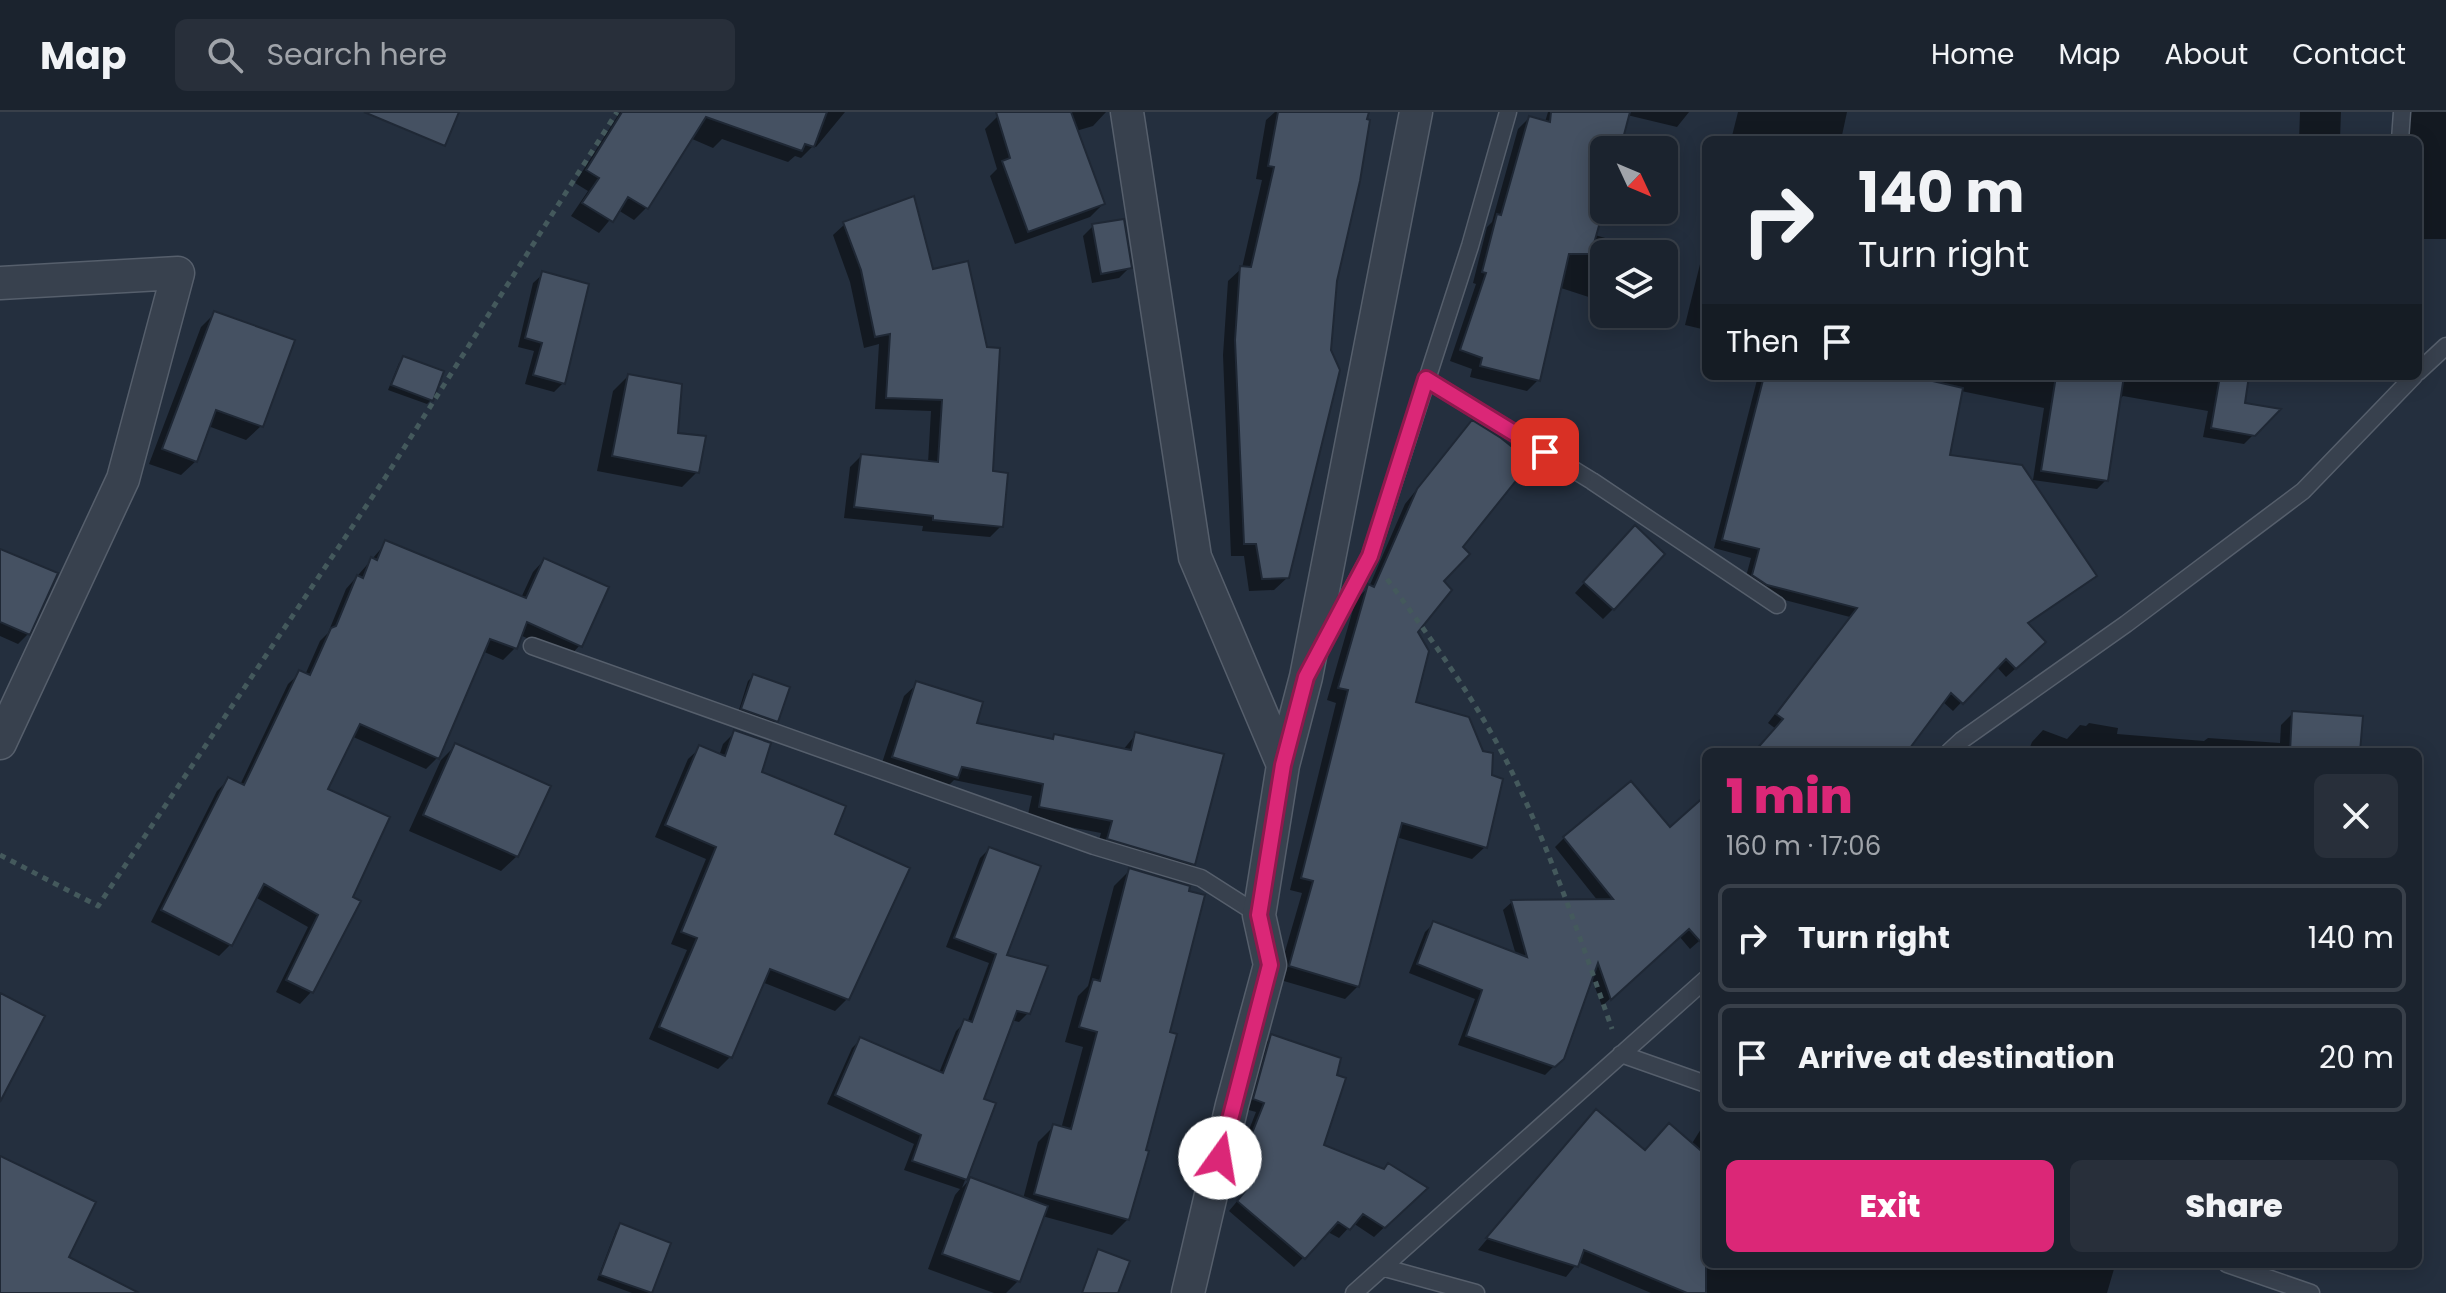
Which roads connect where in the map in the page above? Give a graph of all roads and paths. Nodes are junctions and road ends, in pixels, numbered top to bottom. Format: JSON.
{"nodes":[{"id":1,"x":617,"y":112,"type":"edge"},
{"id":2,"x":1127,"y":112,"type":"edge"},
{"id":3,"x":1416,"y":112,"type":"edge"},
{"id":4,"x":1508,"y":112,"type":"edge"},
{"id":5,"x":2402,"y":112,"type":"edge"},
{"id":6,"x":2400,"y":136,"type":"edge"},
{"id":7,"x":0,"y":283,"type":"edge"},
{"id":8,"x":2446,"y":346,"type":"edge"},
{"id":9,"x":2422,"y":368,"type":"edge"},
{"id":10,"x":1426,"y":379,"type":"junction"},
{"id":11,"x":2410,"y":380,"type":"edge"},
{"id":12,"x":1370,"y":556,"type":"junction"},
{"id":13,"x":1777,"y":605,"type":"dead end"},
{"id":14,"x":532,"y":646,"type":"dead end"},
{"id":15,"x":1306,"y":677,"type":"junction"},
{"id":16,"x":0,"y":743,"type":"edge"},
{"id":17,"x":1953,"y":748,"type":"edge"},
{"id":18,"x":1283,"y":765,"type":"junction"},
{"id":19,"x":0,"y":855,"type":"edge"},
{"id":20,"x":1259,"y":915,"type":"junction"},
{"id":21,"x":1702,"y":983,"type":"edge"},
{"id":22,"x":1621,"y":1054,"type":"junction"},
{"id":23,"x":1702,"y":1083,"type":"edge"},
{"id":24,"x":1385,"y":1268,"type":"junction"},
{"id":25,"x":2239,"y":1268,"type":"edge"},
{"id":26,"x":1188,"y":1293,"type":"edge"},
{"id":27,"x":1354,"y":1293,"type":"edge"},
{"id":28,"x":1476,"y":1293,"type":"edge"},
{"id":29,"x":2311,"y":1293,"type":"edge"}],
"edges":[{"from":1,"to":19,"type":"path"},
{"from":2,"to":18,"type":"street"},
{"from":3,"to":15,"type":"street"},
{"from":4,"to":10,"type":"lane"},
{"from":5,"to":6,"type":"lane"},
{"from":7,"to":16,"type":"street"},
{"from":8,"to":9,"type":"lane"},
{"from":10,"to":12,"type":"lane"},
{"from":10,"to":13,"type":"lane"},
{"from":11,"to":17,"type":"lane"},
{"from":12,"to":15,"type":"lane"},
{"from":12,"to":22,"type":"path"},
{"from":14,"to":20,"type":"lane"},
{"from":15,"to":18,"type":"street"},
{"from":18,"to":20,"type":"street"},
{"from":20,"to":26,"type":"street"},
{"from":21,"to":22,"type":"lane"},
{"from":22,"to":23,"type":"lane"},
{"from":22,"to":24,"type":"lane"},
{"from":24,"to":27,"type":"lane"},
{"from":24,"to":28,"type":"lane"},
{"from":25,"to":29,"type":"lane"}]}
